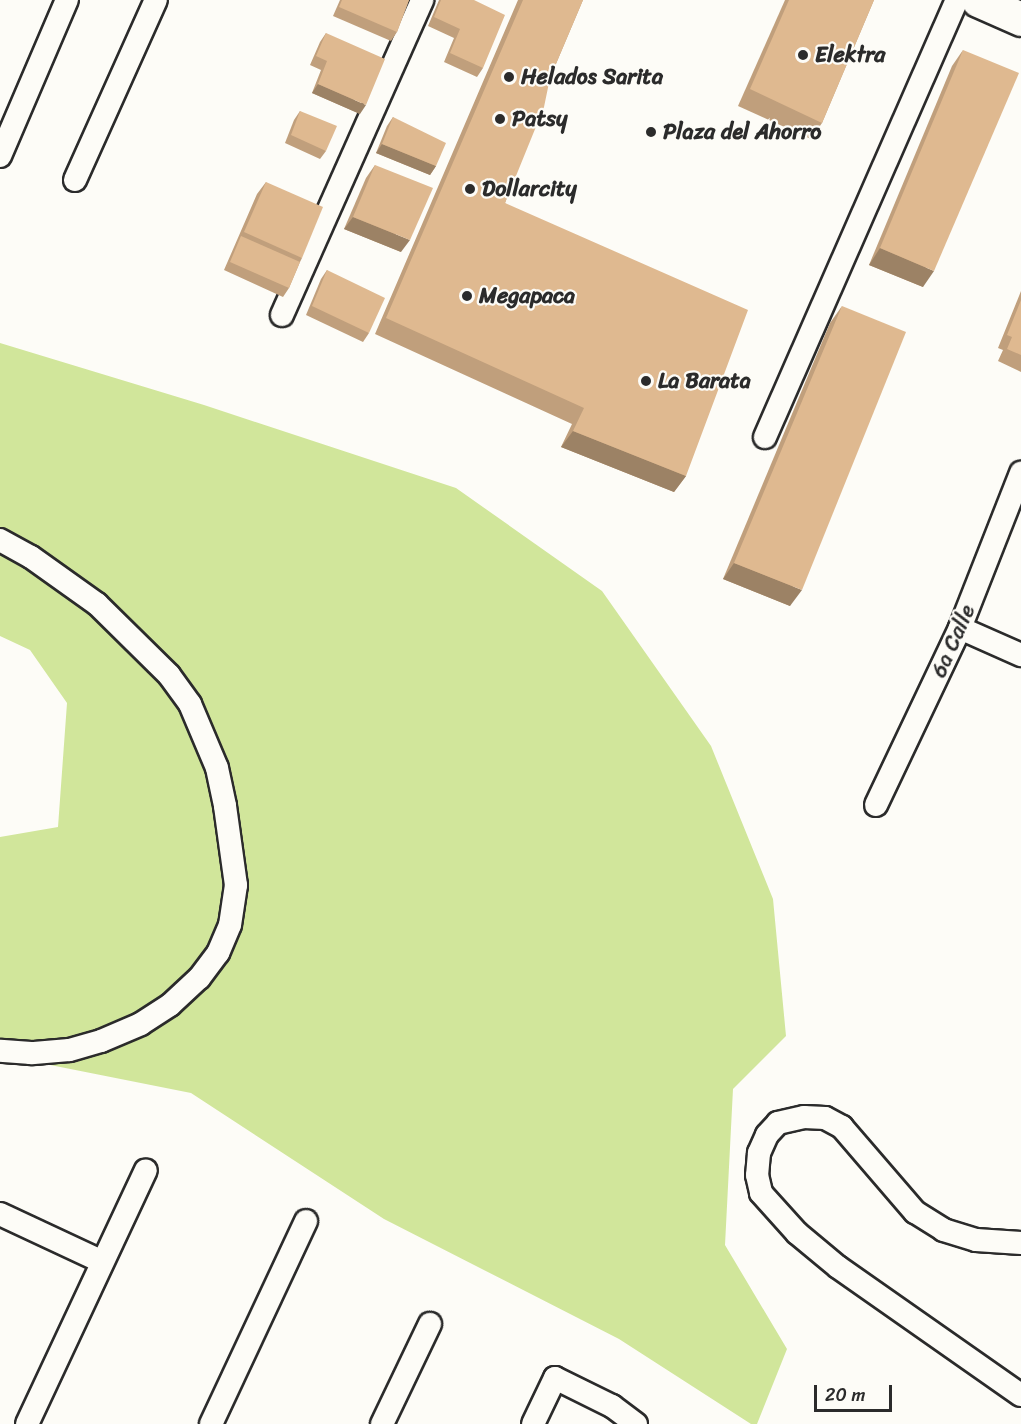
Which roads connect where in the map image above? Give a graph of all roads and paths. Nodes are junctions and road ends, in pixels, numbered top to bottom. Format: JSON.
{"nodes":[{"id":1,"x":67,"y":0,"type":"edge"},
{"id":2,"x":156,"y":0,"type":"edge"},
{"id":3,"x":422,"y":0,"type":"edge"},
{"id":4,"x":957,"y":0,"type":"edge"},
{"id":5,"x":978,"y":0,"type":"edge"},
{"id":6,"x":1021,"y":19,"type":"edge"},
{"id":7,"x":0,"y":156,"type":"edge"},
{"id":8,"x":75,"y":180,"type":"dead end"},
{"id":9,"x":282,"y":315,"type":"dead end"},
{"id":10,"x":765,"y":438,"type":"dead end"},
{"id":11,"x":1021,"y":473,"type":"edge"},
{"id":12,"x":0,"y":540,"type":"edge"},
{"id":13,"x":960,"y":628,"type":"junction"},
{"id":14,"x":1021,"y":655,"type":"edge"},
{"id":15,"x":876,"y":805,"type":"dead end"},
{"id":16,"x":0,"y":1052,"type":"edge"},
{"id":17,"x":146,"y":1170,"type":"dead end"},
{"id":18,"x":0,"y":1214,"type":"edge"},
{"id":19,"x":306,"y":1221,"type":"dead end"},
{"id":20,"x":1021,"y":1243,"type":"edge"},
{"id":21,"x":101,"y":1262,"type":"junction"},
{"id":22,"x":430,"y":1324,"type":"dead end"},
{"id":23,"x":1021,"y":1395,"type":"edge"},
{"id":24,"x":27,"y":1424,"type":"edge"},
{"id":25,"x":211,"y":1424,"type":"edge"},
{"id":26,"x":382,"y":1424,"type":"edge"},
{"id":27,"x":533,"y":1424,"type":"edge"},
{"id":28,"x":636,"y":1424,"type":"edge"}],
"edges":[{"from":1,"to":7,"type":"street"},
{"from":2,"to":8,"type":"street"},
{"from":3,"to":9,"type":"street"},
{"from":4,"to":10,"type":"street"},
{"from":5,"to":6,"type":"main road"},
{"from":11,"to":13,"type":"street","name":"6a Calle"},
{"from":12,"to":16,"type":"street"},
{"from":13,"to":14,"type":"street"},
{"from":13,"to":15,"type":"street","name":"6a Calle"},
{"from":17,"to":21,"type":"street"},
{"from":18,"to":21,"type":"street"},
{"from":19,"to":25,"type":"street"},
{"from":20,"to":23,"type":"street"},
{"from":21,"to":24,"type":"street"},
{"from":22,"to":26,"type":"street"},
{"from":27,"to":28,"type":"street"}]}
